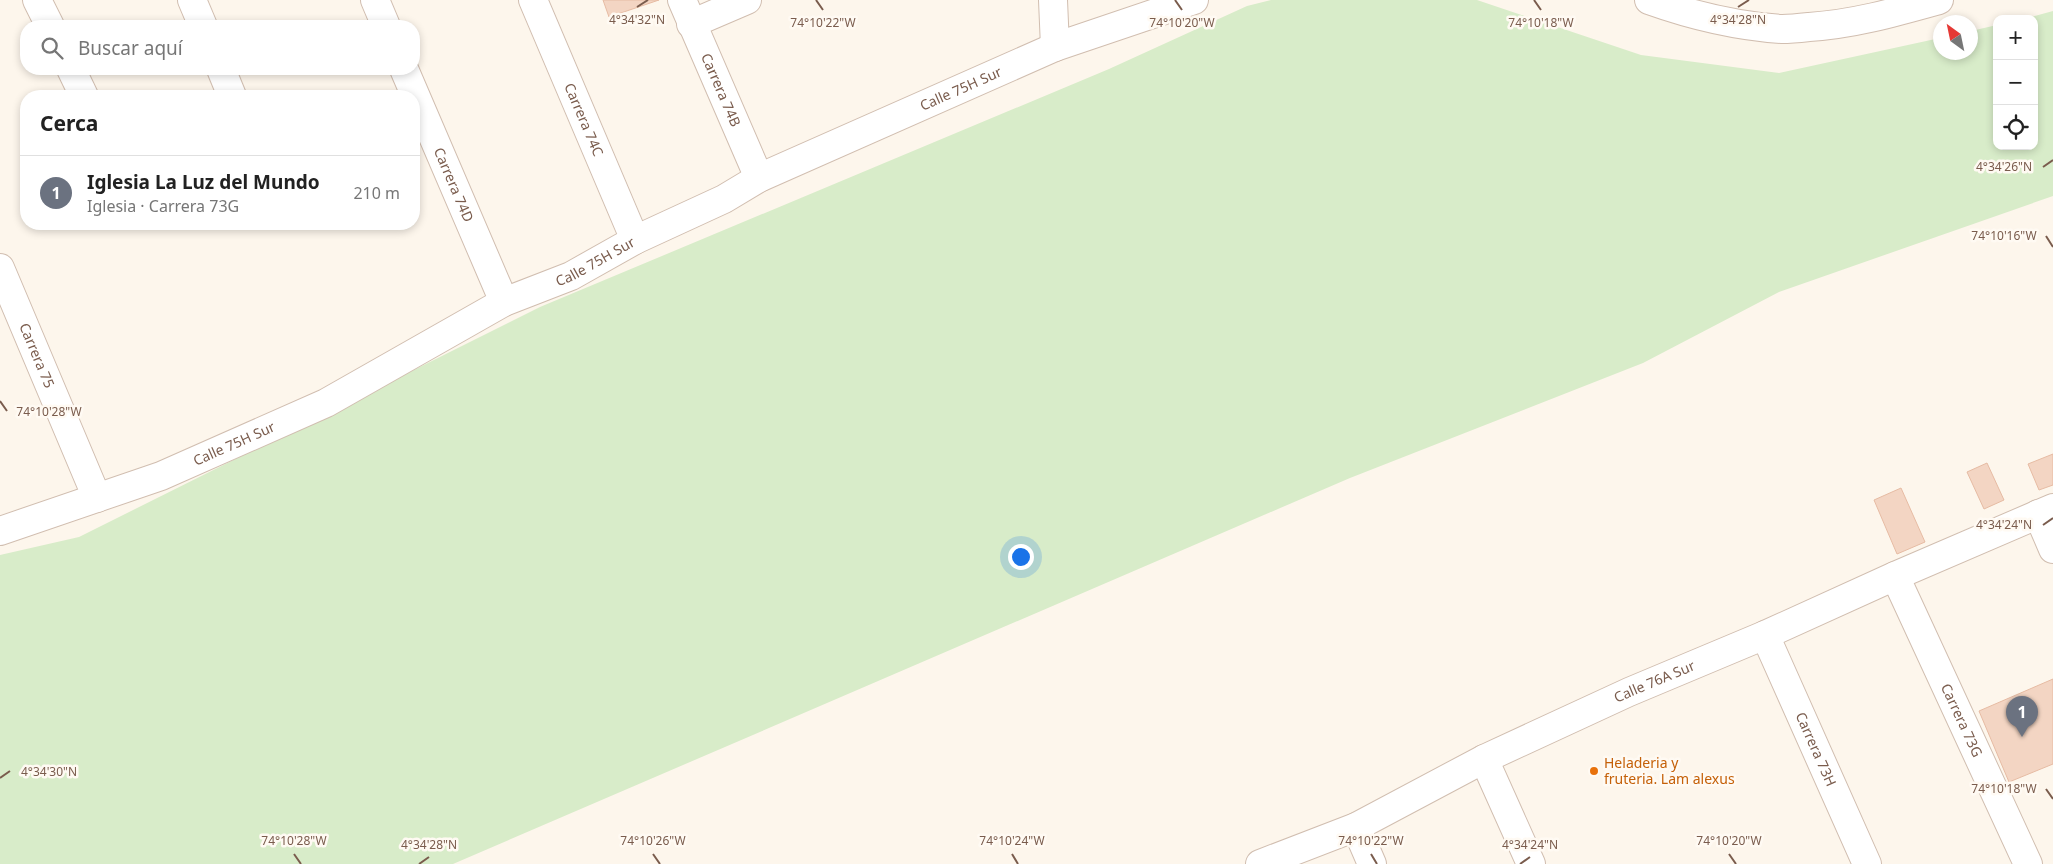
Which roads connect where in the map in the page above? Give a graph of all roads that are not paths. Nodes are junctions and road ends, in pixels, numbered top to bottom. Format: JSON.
{"nodes":[{"id":1,"x":38,"y":0,"type":"edge"},
{"id":2,"x":192,"y":0,"type":"edge"},
{"id":3,"x":375,"y":0,"type":"edge"},
{"id":4,"x":533,"y":0,"type":"edge"},
{"id":5,"x":747,"y":0,"type":"edge"},
{"id":6,"x":1053,"y":0,"type":"edge"},
{"id":7,"x":1194,"y":0,"type":"edge"},
{"id":8,"x":1939,"y":0,"type":"edge"},
{"id":9,"x":1659,"y":4,"type":"edge"},
{"id":10,"x":687,"y":12,"type":"edge"},
{"id":11,"x":47,"y":20,"type":"edge"},
{"id":12,"x":200,"y":20,"type":"edge"},
{"id":13,"x":383,"y":20,"type":"edge"},
{"id":14,"x":1055,"y":47,"type":"junction"},
{"id":15,"x":74,"y":75,"type":"edge"},
{"id":16,"x":223,"y":75,"type":"edge"},
{"id":17,"x":407,"y":75,"type":"edge"},
{"id":18,"x":81,"y":90,"type":"edge"},
{"id":19,"x":230,"y":90,"type":"edge"},
{"id":20,"x":413,"y":90,"type":"edge"},
{"id":21,"x":420,"y":106,"type":"edge"},
{"id":22,"x":759,"y":178,"type":"junction"},
{"id":23,"x":635,"y":240,"type":"junction"},
{"id":24,"x":0,"y":268,"type":"edge"},
{"id":25,"x":504,"y":302,"type":"junction"},
{"id":26,"x":98,"y":498,"type":"junction"},
{"id":27,"x":2045,"y":511,"type":"edge"},
{"id":28,"x":0,"y":531,"type":"edge"},
{"id":29,"x":2053,"y":549,"type":"edge"},
{"id":30,"x":1896,"y":576,"type":"junction"},
{"id":31,"x":1765,"y":635,"type":"junction"},
{"id":32,"x":1484,"y":759,"type":"junction"},
{"id":33,"x":1356,"y":827,"type":"junction"},
{"id":34,"x":1260,"y":864,"type":"edge"},
{"id":35,"x":1372,"y":864,"type":"edge"},
{"id":36,"x":1531,"y":864,"type":"edge"},
{"id":37,"x":1867,"y":864,"type":"edge"},
{"id":38,"x":2028,"y":864,"type":"edge"}],
"edges":[{"from":1,"to":11,"type":"street"},
{"from":2,"to":12,"type":"street"},
{"from":3,"to":13,"type":"street"},
{"from":4,"to":23,"type":"street","name":"Carrera 74C"},
{"from":5,"to":10,"type":"street"},
{"from":6,"to":14,"type":"street"},
{"from":7,"to":14,"type":"street","name":"Calle 75H Sur"},
{"from":8,"to":9,"type":"street"},
{"from":10,"to":22,"type":"street","name":"Carrera 74B"},
{"from":14,"to":22,"type":"street","name":"Calle 75H Sur"},
{"from":15,"to":18,"type":"street"},
{"from":16,"to":19,"type":"street"},
{"from":17,"to":20,"type":"street","name":"Carrera 74D"},
{"from":21,"to":25,"type":"street","name":"Carrera 74D"},
{"from":22,"to":23,"type":"street","name":"Calle 75H Sur"},
{"from":23,"to":25,"type":"street","name":"Calle 75H Sur"},
{"from":24,"to":26,"type":"street","name":"Carrera 75"},
{"from":25,"to":26,"type":"street","name":"Calle 75H Sur"},
{"from":26,"to":28,"type":"street","name":"Calle 75H Sur"},
{"from":27,"to":29,"type":"street"},
{"from":27,"to":30,"type":"street","name":"Calle 76A Sur"},
{"from":30,"to":31,"type":"street","name":"Calle 76A Sur"},
{"from":30,"to":38,"type":"street","name":"Carrera 73G"},
{"from":31,"to":32,"type":"street","name":"Calle 76A Sur"},
{"from":31,"to":37,"type":"street","name":"Carrera 73H"},
{"from":32,"to":33,"type":"street","name":"Calle 76A Sur"},
{"from":32,"to":36,"type":"street"},
{"from":33,"to":34,"type":"street","name":"Calle 76A Sur"},
{"from":33,"to":35,"type":"street"}]}
